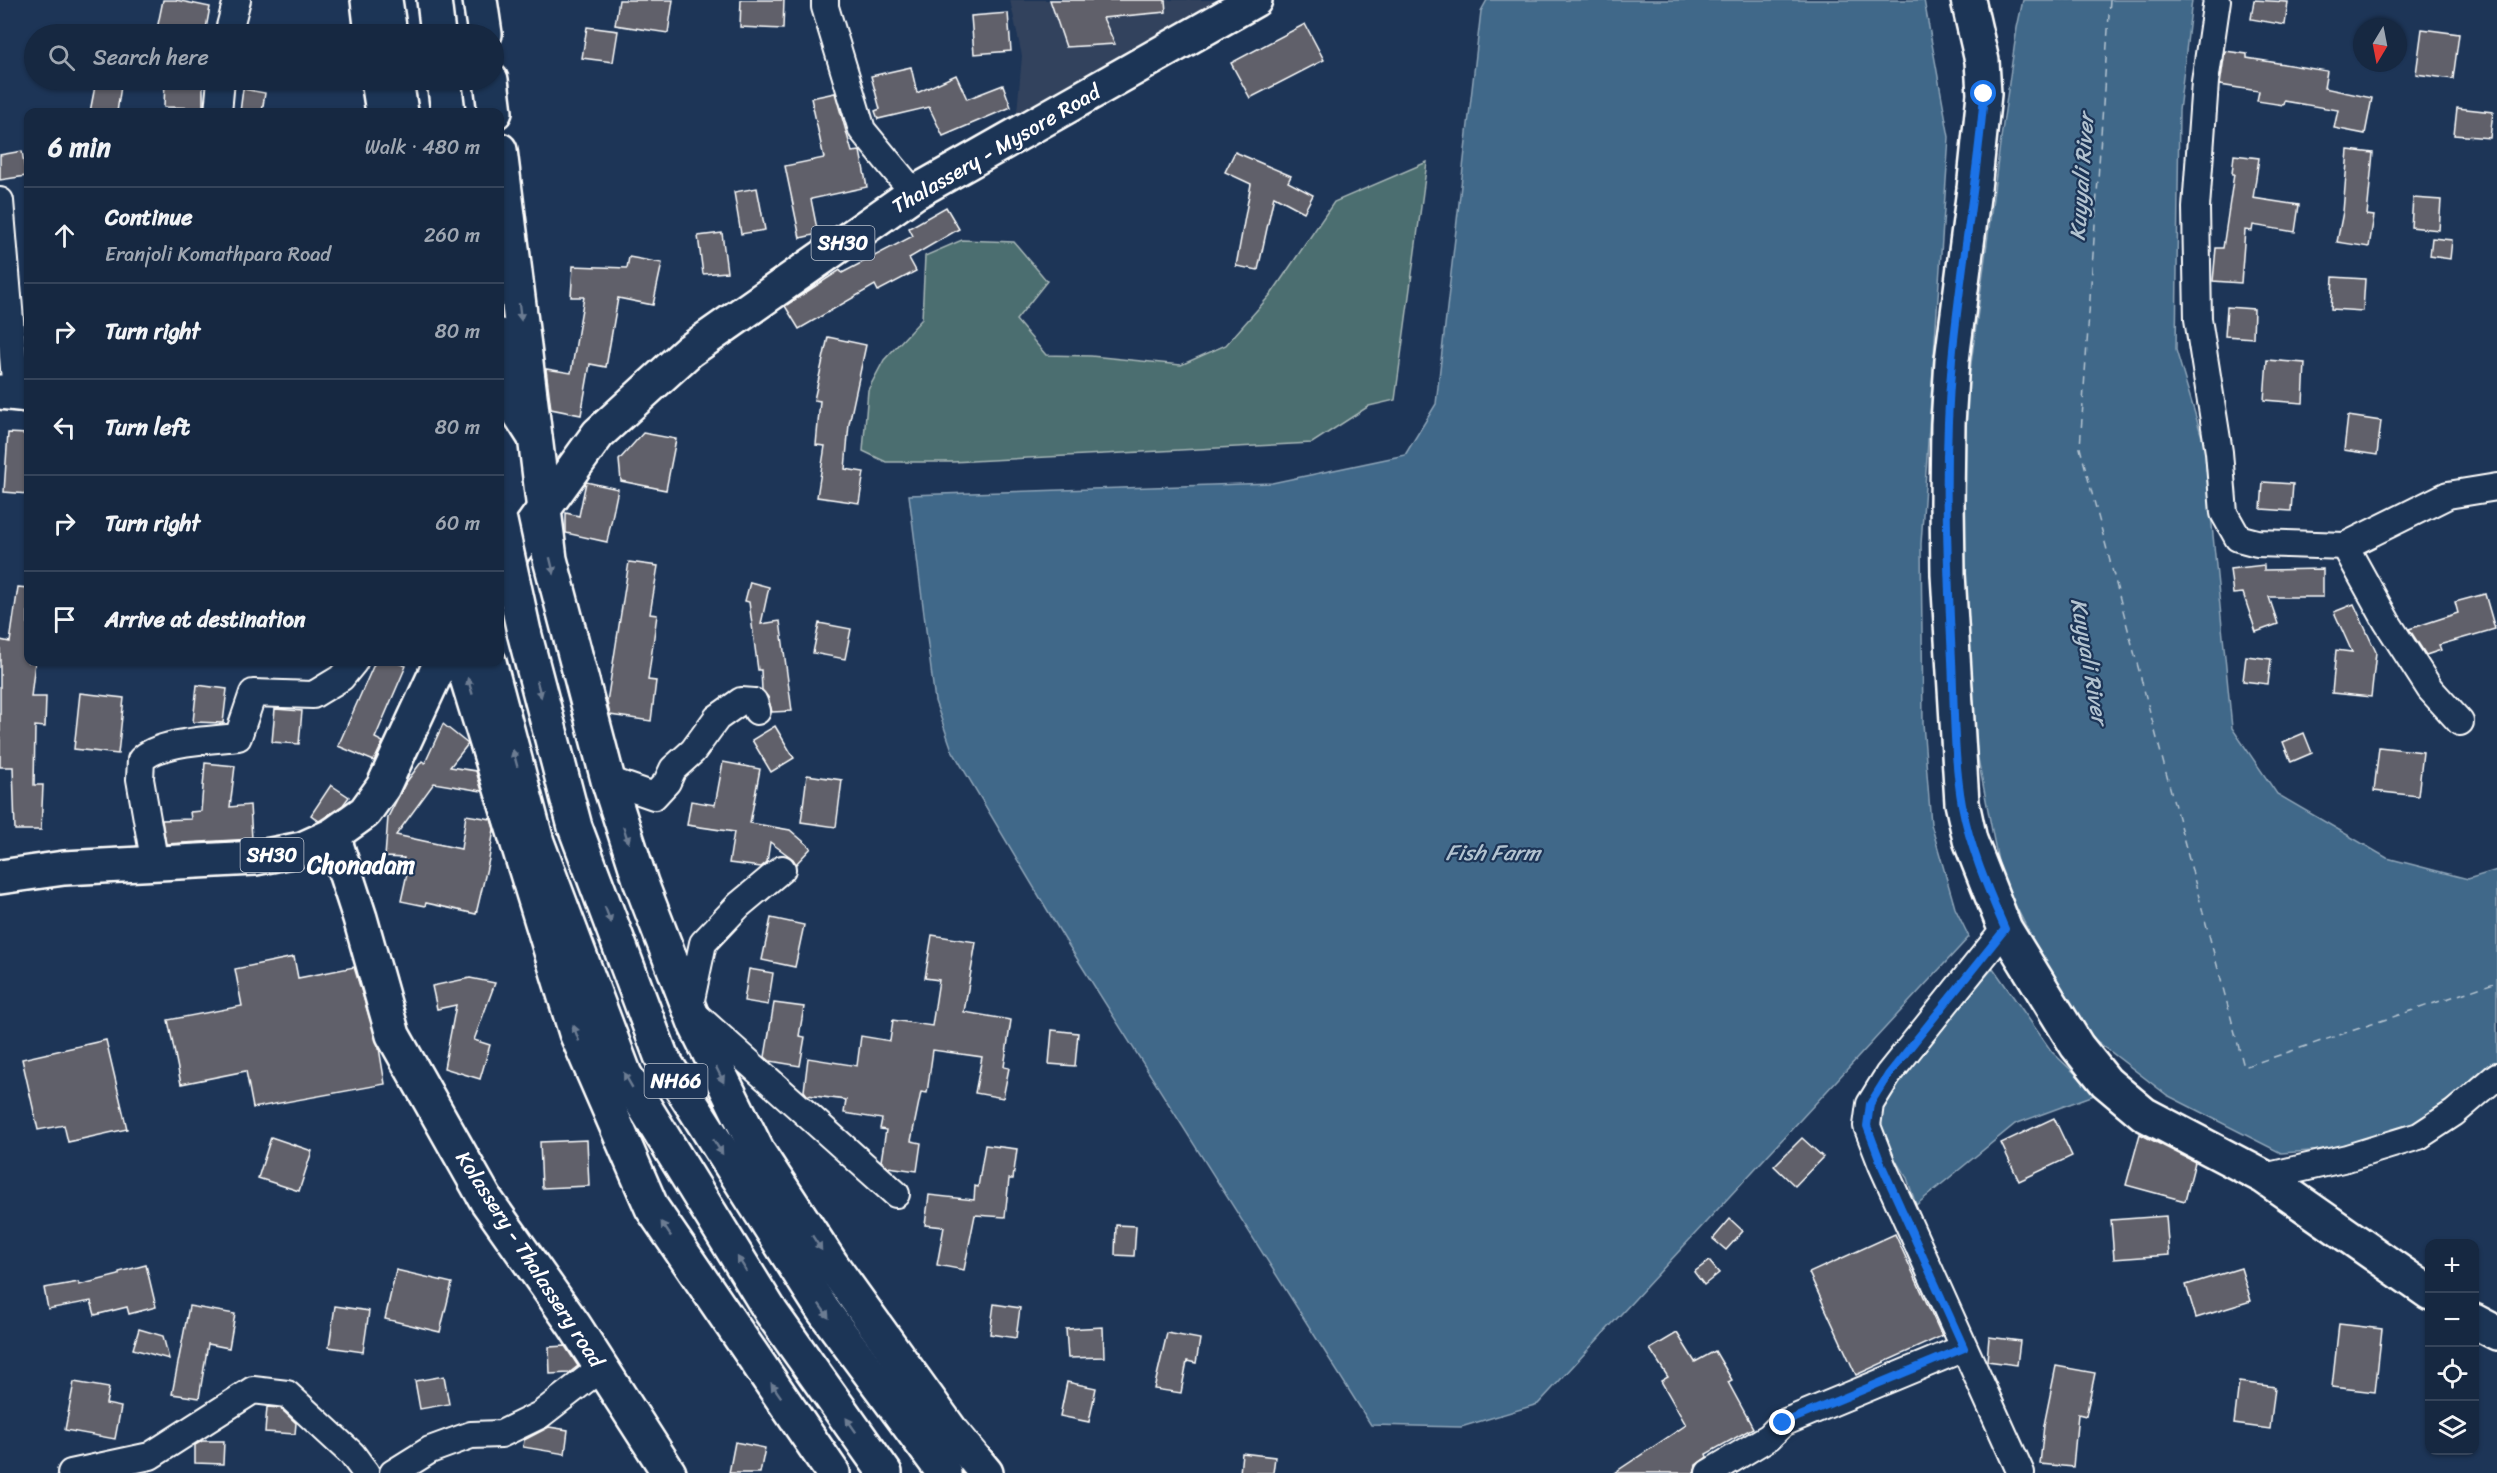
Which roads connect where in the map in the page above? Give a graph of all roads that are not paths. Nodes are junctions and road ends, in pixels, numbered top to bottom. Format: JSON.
{"nodes":[{"id":1,"x":237,"y":0,"type":"edge"},
{"id":2,"x":368,"y":0,"type":"edge"},
{"id":3,"x":386,"y":0,"type":"edge"},
{"id":4,"x":434,"y":0,"type":"edge"},
{"id":5,"x":480,"y":0,"type":"edge"},
{"id":6,"x":825,"y":0,"type":"edge"},
{"id":7,"x":1255,"y":0,"type":"edge"},
{"id":8,"x":1968,"y":0,"type":"edge"},
{"id":9,"x":2217,"y":0,"type":"edge"},
{"id":10,"x":231,"y":24,"type":"edge"},
{"id":11,"x":371,"y":24,"type":"edge"},
{"id":12,"x":389,"y":24,"type":"edge"},
{"id":13,"x":437,"y":24,"type":"edge"},
{"id":14,"x":484,"y":24,"type":"edge"},
{"id":15,"x":220,"y":90,"type":"edge"},
{"id":16,"x":379,"y":90,"type":"edge"},
{"id":17,"x":398,"y":90,"type":"edge"},
{"id":18,"x":445,"y":90,"type":"edge"},
{"id":19,"x":492,"y":90,"type":"edge"},
{"id":20,"x":218,"y":108,"type":"edge"},
{"id":21,"x":382,"y":108,"type":"edge"},
{"id":22,"x":400,"y":108,"type":"edge"},
{"id":23,"x":448,"y":108,"type":"edge"},
{"id":24,"x":494,"y":108,"type":"edge"},
{"id":25,"x":504,"y":183,"type":"edge"},
{"id":26,"x":914,"y":194,"type":"junction"},
{"id":27,"x":0,"y":201,"type":"edge"},
{"id":28,"x":504,"y":356,"type":"edge"},
{"id":29,"x":15,"y":393,"type":"edge"},
{"id":30,"x":535,"y":438,"type":"junction"},
{"id":31,"x":2497,"y":487,"type":"edge"},
{"id":32,"x":544,"y":508,"type":"junction"},
{"id":33,"x":504,"y":537,"type":"edge"},
{"id":34,"x":2345,"y":546,"type":"junction"},
{"id":35,"x":504,"y":564,"type":"edge"},
{"id":36,"x":351,"y":666,"type":"edge"},
{"id":37,"x":439,"y":666,"type":"edge"},
{"id":38,"x":481,"y":666,"type":"edge"},
{"id":39,"x":481,"y":666,"type":"edge"},
{"id":40,"x":758,"y":711,"type":"dead end"},
{"id":41,"x":2460,"y":722,"type":"dead end"},
{"id":42,"x":608,"y":780,"type":"junction"},
{"id":43,"x":333,"y":835,"type":"junction"},
{"id":44,"x":155,"y":865,"type":"junction"},
{"id":45,"x":782,"y":868,"type":"dead end"},
{"id":46,"x":0,"y":877,"type":"edge"},
{"id":47,"x":2005,"y":929,"type":"junction"},
{"id":48,"x":689,"y":1008,"type":"junction"},
{"id":49,"x":2497,"y":1076,"type":"edge"},
{"id":50,"x":2264,"y":1177,"type":"junction"},
{"id":51,"x":896,"y":1194,"type":"dead end"},
{"id":52,"x":2425,"y":1290,"type":"edge"},
{"id":53,"x":2479,"y":1322,"type":"edge"},
{"id":54,"x":2497,"y":1333,"type":"edge"},
{"id":55,"x":1964,"y":1348,"type":"junction"},
{"id":56,"x":602,"y":1367,"type":"junction"},
{"id":57,"x":150,"y":1464,"type":"edge"},
{"id":58,"x":71,"y":1473,"type":"edge"},
{"id":59,"x":366,"y":1473,"type":"edge"},
{"id":60,"x":393,"y":1473,"type":"edge"},
{"id":61,"x":669,"y":1473,"type":"edge"},
{"id":62,"x":833,"y":1473,"type":"edge"},
{"id":63,"x":885,"y":1473,"type":"edge"},
{"id":64,"x":944,"y":1473,"type":"edge"},
{"id":65,"x":986,"y":1473,"type":"edge"},
{"id":66,"x":1709,"y":1473,"type":"edge"},
{"id":67,"x":2021,"y":1473,"type":"edge"}],
"edges":[{"from":1,"to":10,"type":"street"},
{"from":2,"to":11,"type":"main road"},
{"from":3,"to":12,"type":"main road"},
{"from":4,"to":13,"type":"main road"},
{"from":5,"to":14,"type":"main road"},
{"from":6,"to":26,"type":"street"},
{"from":7,"to":26,"type":"main road","name":"Thalassery - Mysore Road","number":"SH30"},
{"from":8,"to":47,"type":"main road"},
{"from":9,"to":34,"type":"street"},
{"from":15,"to":20,"type":"street"},
{"from":16,"to":21,"type":"main road"},
{"from":17,"to":22,"type":"main road"},
{"from":18,"to":23,"type":"main road"},
{"from":19,"to":24,"type":"main road"},
{"from":25,"to":30,"type":"main road","one_way":true},
{"from":26,"to":32,"type":"main road","name":"Thalassery - Mysore Road","number":"SH30"},
{"from":27,"to":29,"type":"street"},
{"from":28,"to":30,"type":"main road"},
{"from":30,"to":32,"type":"main road"},
{"from":31,"to":34,"type":"street"},
{"from":32,"to":35,"type":"main road","name":"Thalassery - Mysore Road","number":"SH30"},
{"from":32,"to":42,"type":"main road","one_way":true},
{"from":33,"to":64,"type":"main road","number":"NH66","one_way":true,"bridge":true},
{"from":34,"to":41,"type":"street"},
{"from":36,"to":44,"type":"street"},
{"from":37,"to":43,"type":"main road","number":"SH30"},
{"from":62,"to":38,"type":"main road","one_way":true},
{"from":63,"to":39,"type":"main road","number":"NH66","one_way":true},
{"from":40,"to":42,"type":"street"},
{"from":42,"to":48,"type":"main road","one_way":true},
{"from":43,"to":44,"type":"main road","number":"SH30"},
{"from":43,"to":56,"type":"main road","name":"Kolassery - Thalassery road"},
{"from":44,"to":46,"type":"main road","number":"SH30"},
{"from":45,"to":48,"type":"street"},
{"from":47,"to":50,"type":"main road"},
{"from":47,"to":55,"type":"street"},
{"from":48,"to":51,"type":"street"},
{"from":48,"to":65,"type":"main road","one_way":true},
{"from":49,"to":50,"type":"street"},
{"from":50,"to":52,"type":"main road"},
{"from":53,"to":54,"type":"main road"},
{"from":55,"to":66,"type":"street"},
{"from":55,"to":67,"type":"street"},
{"from":56,"to":60,"type":"street"},
{"from":56,"to":61,"type":"main road","name":"Kolassery - Thalassery road"},
{"from":57,"to":58,"type":"street"},
{"from":57,"to":59,"type":"street"}]}
